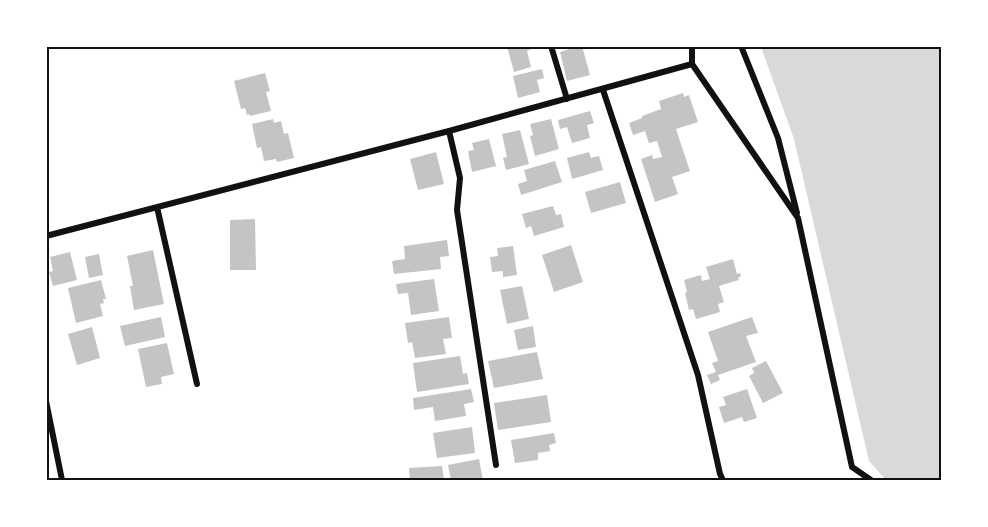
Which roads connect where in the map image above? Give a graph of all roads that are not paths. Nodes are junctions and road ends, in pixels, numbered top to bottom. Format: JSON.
{"nodes":[{"id":1,"x":551,"y":46,"type":"edge"},
{"id":2,"x":692,"y":46,"type":"edge"},
{"id":3,"x":741,"y":46,"type":"edge"},
{"id":4,"x":692,"y":64,"type":"junction"},
{"id":5,"x":603,"y":90,"type":"junction"},
{"id":6,"x":567,"y":99,"type":"junction"},
{"id":7,"x":449,"y":131,"type":"junction"},
{"id":8,"x":157,"y":207,"type":"junction"},
{"id":9,"x":798,"y":218,"type":"junction"},
{"id":10,"x":46,"y":236,"type":"edge"},
{"id":11,"x":197,"y":384,"type":"dead end"},
{"id":12,"x":46,"y":401,"type":"edge"},
{"id":13,"x":496,"y":465,"type":"dead end"},
{"id":14,"x":62,"y":480,"type":"edge"},
{"id":15,"x":723,"y":480,"type":"edge"},
{"id":16,"x":871,"y":480,"type":"edge"}],
"edges":[{"from":1,"to":6,"type":"street"},
{"from":2,"to":4,"type":"street"},
{"from":3,"to":9,"type":"street"},
{"from":4,"to":5,"type":"street"},
{"from":4,"to":9,"type":"street"},
{"from":5,"to":6,"type":"street"},
{"from":5,"to":15,"type":"street"},
{"from":6,"to":7,"type":"street"},
{"from":7,"to":8,"type":"street"},
{"from":7,"to":13,"type":"street"},
{"from":8,"to":10,"type":"street"},
{"from":8,"to":11,"type":"street"},
{"from":9,"to":16,"type":"street"},
{"from":12,"to":14,"type":"street"}]}
